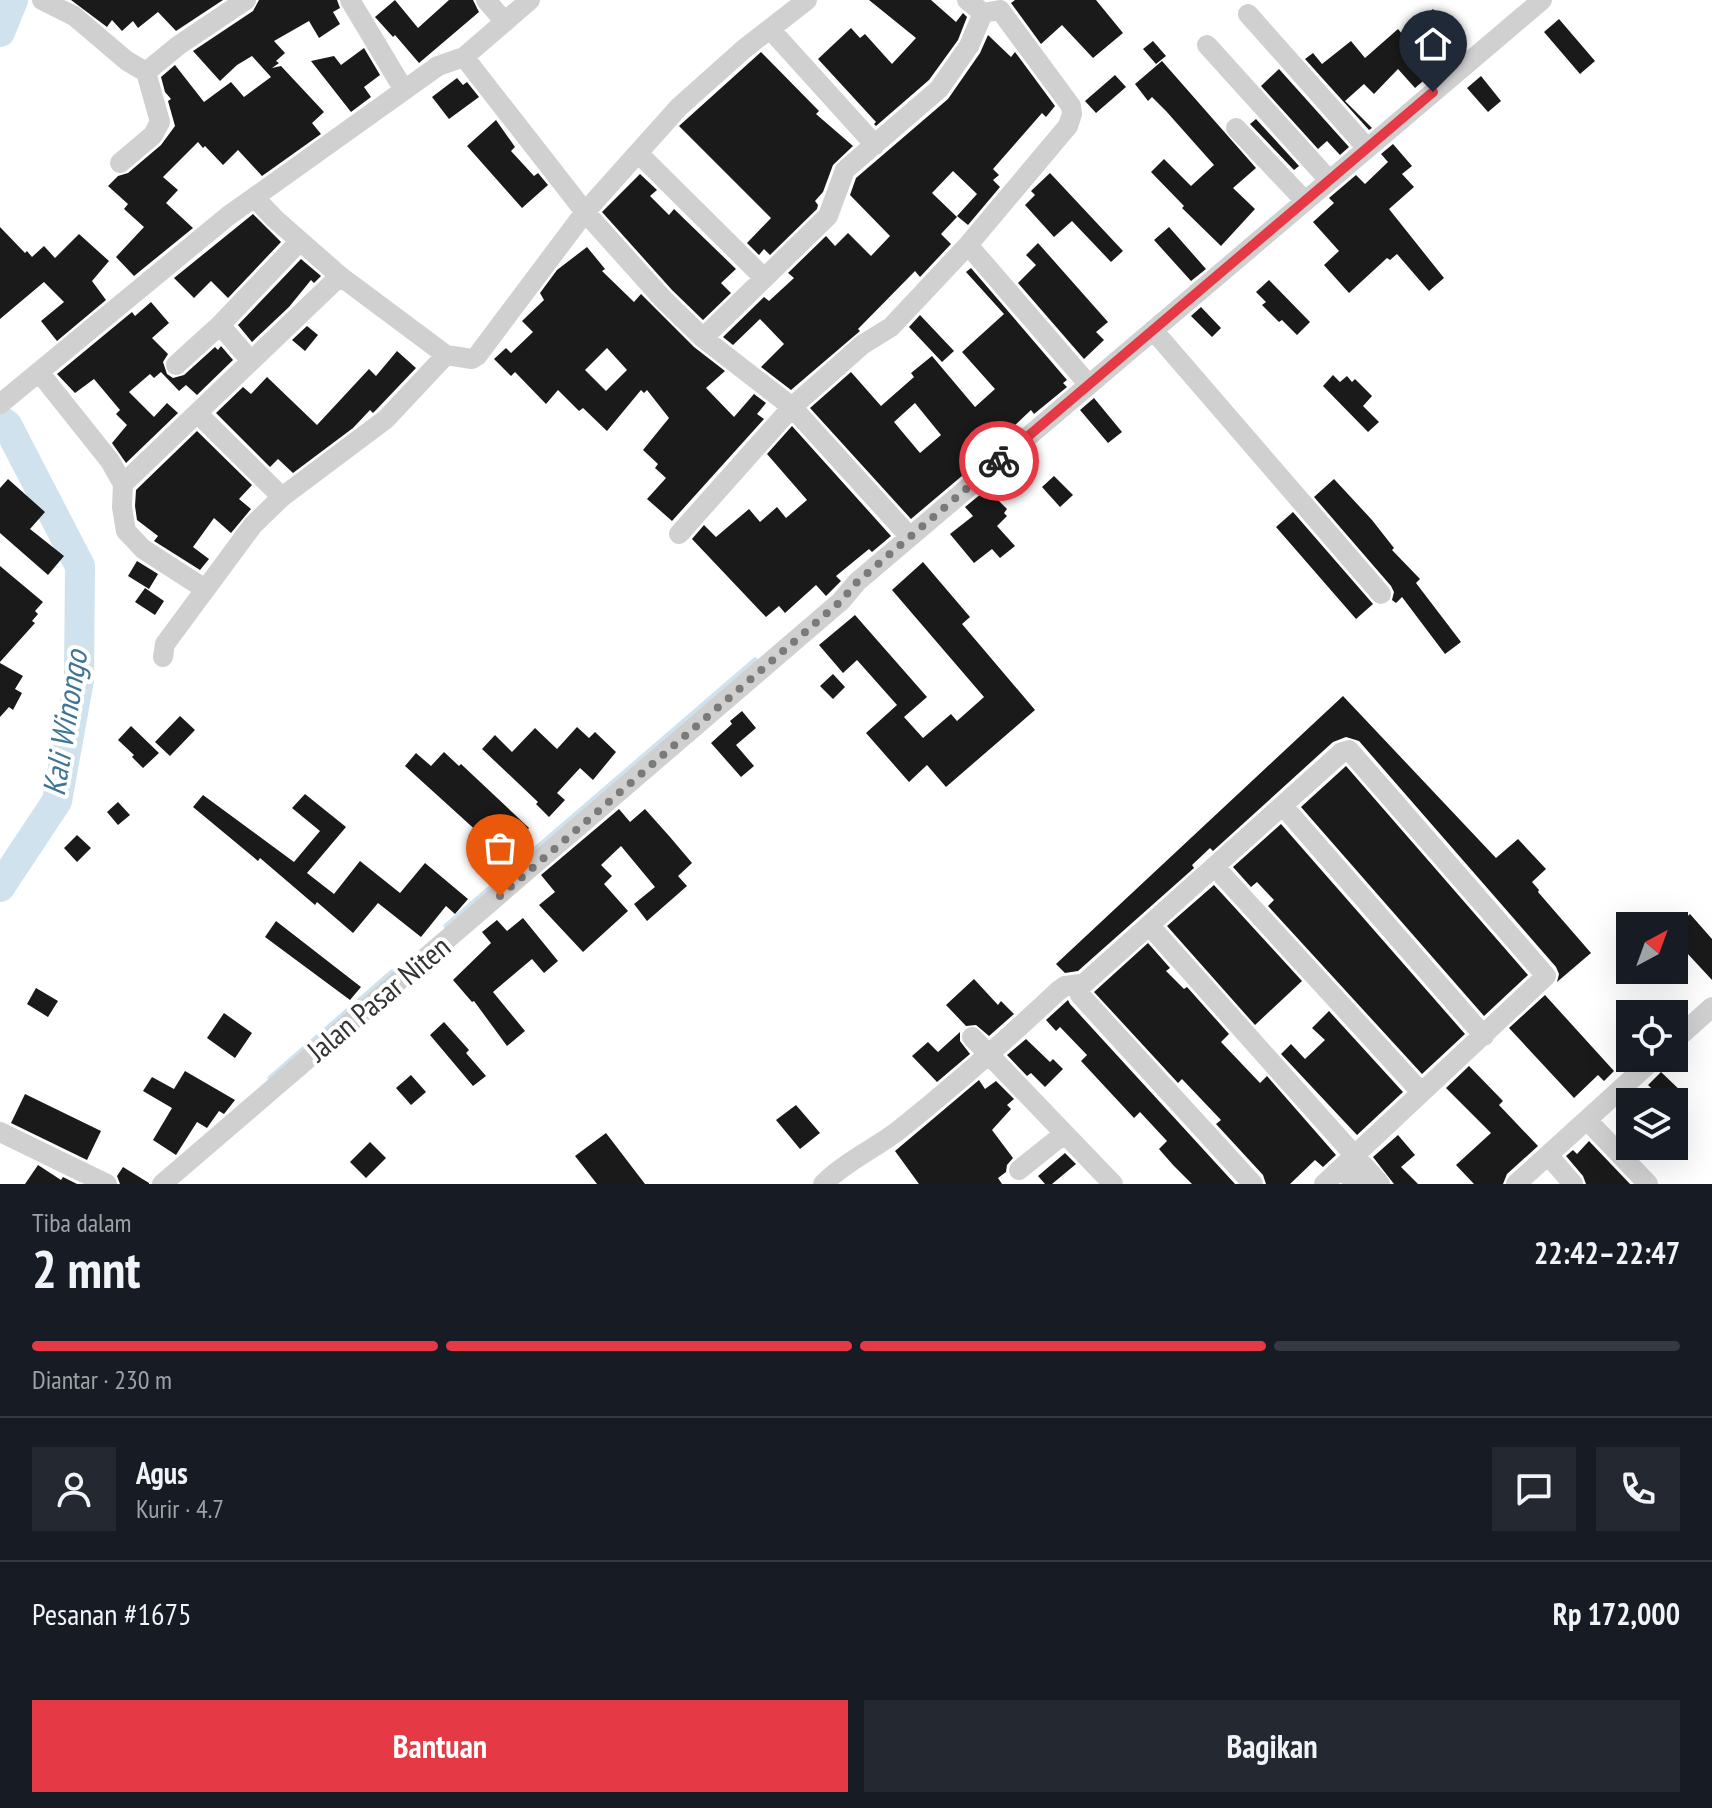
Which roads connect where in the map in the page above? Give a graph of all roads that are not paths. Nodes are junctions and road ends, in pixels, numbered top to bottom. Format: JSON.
{"nodes":[{"id":1,"x":42,"y":0,"type":"edge"},
{"id":2,"x":246,"y":0,"type":"edge"},
{"id":3,"x":350,"y":0,"type":"edge"},
{"id":4,"x":486,"y":0,"type":"edge"},
{"id":5,"x":530,"y":0,"type":"edge"},
{"id":6,"x":807,"y":0,"type":"edge"},
{"id":7,"x":1542,"y":0,"type":"edge"},
{"id":8,"x":975,"y":6,"type":"edge"},
{"id":9,"x":1248,"y":14,"type":"dead end"},
{"id":10,"x":505,"y":22,"type":"junction"},
{"id":11,"x":770,"y":29,"type":"junction"},
{"id":12,"x":1207,"y":45,"type":"dead end"},
{"id":13,"x":464,"y":57,"type":"junction"},
{"id":14,"x":146,"y":72,"type":"junction"},
{"id":15,"x":397,"y":95,"type":"junction"},
{"id":16,"x":1236,"y":128,"type":"dead end"},
{"id":17,"x":875,"y":145,"type":"junction"},
{"id":18,"x":1367,"y":148,"type":"junction"},
{"id":19,"x":638,"y":153,"type":"junction"},
{"id":20,"x":120,"y":163,"type":"dead end"},
{"id":21,"x":1329,"y":180,"type":"junction"},
{"id":22,"x":255,"y":198,"type":"junction"},
{"id":23,"x":1305,"y":201,"type":"junction"},
{"id":24,"x":585,"y":212,"type":"junction"},
{"id":25,"x":300,"y":241,"type":"junction"},
{"id":26,"x":968,"y":245,"type":"junction"},
{"id":27,"x":340,"y":276,"type":"junction"},
{"id":28,"x":764,"y":278,"type":"junction"},
{"id":29,"x":220,"y":325,"type":"junction"},
{"id":30,"x":1153,"y":330,"type":"junction"},
{"id":31,"x":703,"y":338,"type":"junction"},
{"id":32,"x":458,"y":357,"type":"junction"},
{"id":33,"x":251,"y":361,"type":"junction"},
{"id":34,"x":176,"y":365,"type":"dead end"},
{"id":35,"x":39,"y":372,"type":"junction"},
{"id":36,"x":1089,"y":385,"type":"junction"},
{"id":37,"x":7,"y":399,"type":"edge"},
{"id":38,"x":792,"y":407,"type":"junction"},
{"id":39,"x":197,"y":413,"type":"junction"},
{"id":40,"x":123,"y":484,"type":"junction"},
{"id":41,"x":282,"y":497,"type":"junction"},
{"id":42,"x":679,"y":534,"type":"dead end"},
{"id":43,"x":910,"y":537,"type":"junction"},
{"id":44,"x":205,"y":589,"type":"junction"},
{"id":45,"x":1381,"y":594,"type":"dead end"},
{"id":46,"x":163,"y":657,"type":"dead end"},
{"id":47,"x":1283,"y":806,"type":"junction"},
{"id":48,"x":1215,"y":867,"type":"junction"},
{"id":49,"x":1149,"y":925,"type":"junction"},
{"id":50,"x":1080,"y":984,"type":"junction"},
{"id":51,"x":1712,"y":1007,"type":"edge"},
{"id":52,"x":1688,"y":1028,"type":"edge"},
{"id":53,"x":1484,"y":1036,"type":"junction"},
{"id":54,"x":972,"y":1037,"type":"dead end"},
{"id":55,"x":989,"y":1056,"type":"junction"},
{"id":56,"x":1640,"y":1072,"type":"edge"},
{"id":57,"x":1421,"y":1092,"type":"junction"},
{"id":58,"x":1587,"y":1120,"type":"junction"},
{"id":59,"x":0,"y":1132,"type":"edge"},
{"id":60,"x":1064,"y":1134,"type":"junction"},
{"id":61,"x":1548,"y":1155,"type":"junction"},
{"id":62,"x":1348,"y":1161,"type":"junction"},
{"id":63,"x":1019,"y":1170,"type":"dead end"},
{"id":64,"x":107,"y":1184,"type":"edge"},
{"id":65,"x":162,"y":1184,"type":"edge"},
{"id":66,"x":823,"y":1184,"type":"edge"},
{"id":67,"x":1113,"y":1184,"type":"edge"},
{"id":68,"x":1253,"y":1184,"type":"edge"},
{"id":69,"x":1324,"y":1184,"type":"edge"},
{"id":70,"x":1356,"y":1184,"type":"edge"},
{"id":71,"x":1380,"y":1184,"type":"edge"},
{"id":72,"x":1516,"y":1184,"type":"edge"},
{"id":73,"x":1573,"y":1184,"type":"edge"},
{"id":74,"x":1648,"y":1184,"type":"edge"}],
"edges":[{"from":1,"to":14,"type":"street"},
{"from":2,"to":14,"type":"street"},
{"from":3,"to":15,"type":"street"},
{"from":4,"to":10,"type":"street"},
{"from":5,"to":10,"type":"street"},
{"from":6,"to":11,"type":"street"},
{"from":7,"to":18,"type":"street","name":"Jalan Pasar Niten"},
{"from":8,"to":17,"type":"street"},
{"from":8,"to":26,"type":"street"},
{"from":9,"to":18,"type":"street"},
{"from":10,"to":13,"type":"street"},
{"from":11,"to":17,"type":"street"},
{"from":11,"to":19,"type":"street"},
{"from":12,"to":21,"type":"street"},
{"from":13,"to":15,"type":"street"},
{"from":13,"to":24,"type":"street"},
{"from":14,"to":20,"type":"street"},
{"from":15,"to":22,"type":"street"},
{"from":16,"to":23,"type":"street"},
{"from":17,"to":28,"type":"street"},
{"from":18,"to":21,"type":"street","name":"Jalan Pasar Niten"},
{"from":19,"to":24,"type":"street"},
{"from":19,"to":28,"type":"street"},
{"from":21,"to":23,"type":"street","name":"Jalan Pasar Niten"},
{"from":22,"to":25,"type":"street"},
{"from":22,"to":35,"type":"street"},
{"from":23,"to":30,"type":"street","name":"Jalan Pasar Niten"},
{"from":24,"to":31,"type":"street"},
{"from":24,"to":32,"type":"street"},
{"from":25,"to":27,"type":"street"},
{"from":25,"to":29,"type":"street"},
{"from":26,"to":36,"type":"street"},
{"from":26,"to":38,"type":"street"},
{"from":27,"to":32,"type":"street"},
{"from":27,"to":33,"type":"street"},
{"from":28,"to":31,"type":"street"},
{"from":29,"to":33,"type":"street"},
{"from":29,"to":34,"type":"street"},
{"from":30,"to":36,"type":"street","name":"Jalan Pasar Niten"},
{"from":30,"to":45,"type":"street"},
{"from":31,"to":38,"type":"street"},
{"from":32,"to":41,"type":"street"},
{"from":33,"to":39,"type":"street"},
{"from":35,"to":37,"type":"street"},
{"from":35,"to":40,"type":"street"},
{"from":36,"to":43,"type":"street","name":"Jalan Pasar Niten"},
{"from":38,"to":42,"type":"street"},
{"from":38,"to":43,"type":"street"},
{"from":39,"to":40,"type":"street"},
{"from":39,"to":41,"type":"street"},
{"from":40,"to":44,"type":"street"},
{"from":41,"to":44,"type":"street"},
{"from":43,"to":65,"type":"street","name":"Jalan Pasar Niten"},
{"from":44,"to":46,"type":"street"},
{"from":47,"to":48,"type":"street"},
{"from":47,"to":53,"type":"street"},
{"from":47,"to":53,"type":"street"},
{"from":48,"to":49,"type":"street"},
{"from":48,"to":57,"type":"street"},
{"from":49,"to":50,"type":"street"},
{"from":49,"to":62,"type":"street"},
{"from":50,"to":55,"type":"street"},
{"from":50,"to":68,"type":"street"},
{"from":51,"to":52,"type":"street"},
{"from":53,"to":57,"type":"street"},
{"from":54,"to":55,"type":"street"},
{"from":55,"to":60,"type":"street"},
{"from":55,"to":66,"type":"street"},
{"from":56,"to":58,"type":"street"},
{"from":57,"to":62,"type":"street"},
{"from":58,"to":61,"type":"street"},
{"from":58,"to":74,"type":"street"},
{"from":59,"to":64,"type":"street"},
{"from":60,"to":63,"type":"street"},
{"from":60,"to":67,"type":"street"},
{"from":61,"to":72,"type":"street"},
{"from":61,"to":73,"type":"street"},
{"from":62,"to":69,"type":"street"},
{"from":62,"to":70,"type":"street"},
{"from":62,"to":71,"type":"street"}]}
